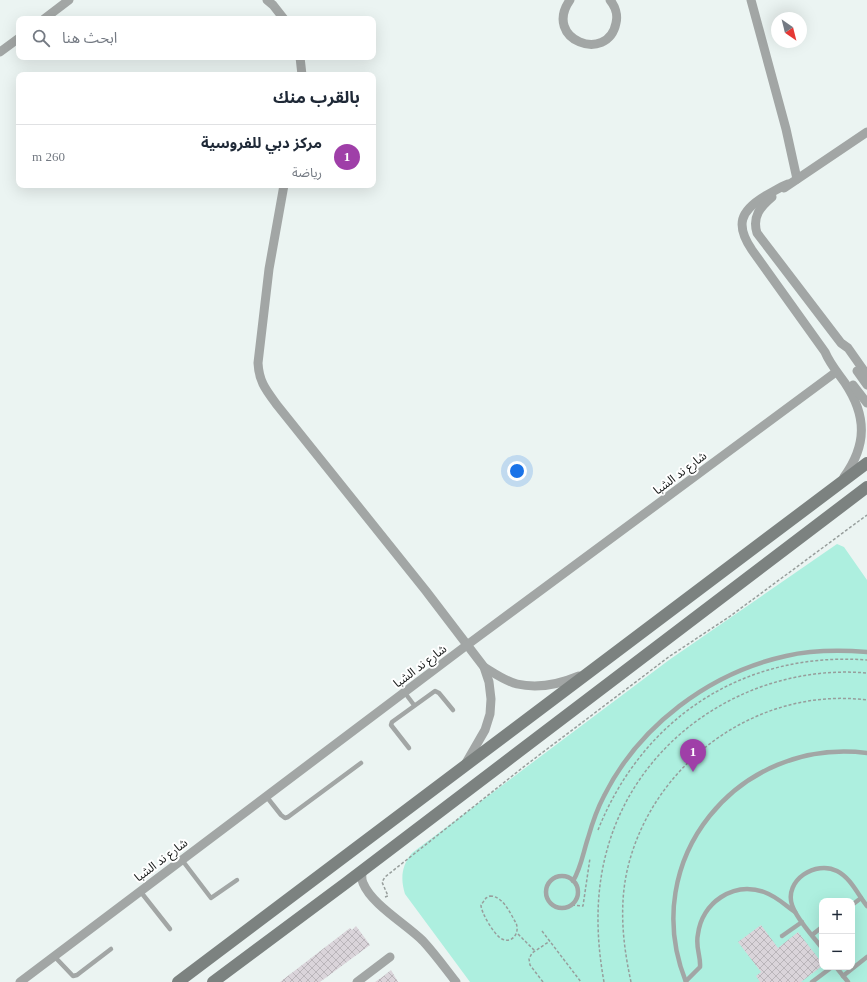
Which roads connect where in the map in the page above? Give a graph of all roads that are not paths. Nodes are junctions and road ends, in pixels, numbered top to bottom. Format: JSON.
{"nodes":[{"id":1,"x":69,"y":0,"type":"edge"},
{"id":2,"x":267,"y":0,"type":"edge"},
{"id":3,"x":570,"y":0,"type":"edge"},
{"id":4,"x":610,"y":0,"type":"edge"},
{"id":5,"x":750,"y":0,"type":"edge"},
{"id":6,"x":48,"y":16,"type":"edge"},
{"id":7,"x":282,"y":16,"type":"edge"},
{"id":8,"x":16,"y":40,"type":"edge"},
{"id":9,"x":0,"y":52,"type":"edge"},
{"id":10,"x":300,"y":60,"type":"edge"},
{"id":11,"x":302,"y":72,"type":"edge"},
{"id":12,"x":867,"y":132,"type":"edge"},
{"id":13,"x":797,"y":179,"type":"junction"},
{"id":14,"x":788,"y":184,"type":"junction"},
{"id":15,"x":283,"y":188,"type":"edge"},
{"id":16,"x":841,"y":343,"type":"junction"},
{"id":17,"x":825,"y":352,"type":"junction"},
{"id":18,"x":836,"y":372,"type":"junction"},
{"id":19,"x":867,"y":375,"type":"edge"},
{"id":20,"x":867,"y":385,"type":"edge"},
{"id":21,"x":867,"y":403,"type":"edge"},
{"id":22,"x":867,"y":463,"type":"edge"},
{"id":23,"x":838,"y":484,"type":"junction"},
{"id":24,"x":867,"y":487,"type":"edge"},
{"id":25,"x":867,"y":498,"type":"edge"},
{"id":26,"x":833,"y":512,"type":"junction"},
{"id":27,"x":468,"y":645,"type":"junction"},
{"id":28,"x":867,"y":652,"type":"edge"},
{"id":29,"x":484,"y":666,"type":"junction"},
{"id":30,"x":586,"y":673,"type":"junction"},
{"id":31,"x":405,"y":693,"type":"junction"},
{"id":32,"x":414,"y":705,"type":"junction"},
{"id":33,"x":453,"y":710,"type":"dead end"},
{"id":34,"x":409,"y":748,"type":"dead end"},
{"id":35,"x":867,"y":753,"type":"edge"},
{"id":36,"x":361,"y":763,"type":"dead end"},
{"id":37,"x":464,"y":766,"type":"junction"},
{"id":38,"x":266,"y":796,"type":"junction"},
{"id":39,"x":182,"y":860,"type":"junction"},
{"id":40,"x":362,"y":870,"type":"junction"},
{"id":41,"x":237,"y":880,"type":"dead end"},
{"id":42,"x":573,"y":881,"type":"junction"},
{"id":43,"x":346,"y":883,"type":"junction"},
{"id":44,"x":140,"y":891,"type":"junction"},
{"id":45,"x":370,"y":892,"type":"junction"},
{"id":46,"x":861,"y":898,"type":"junction"},
{"id":47,"x":855,"y":903,"type":"edge"},
{"id":48,"x":867,"y":906,"type":"edge"},
{"id":49,"x":795,"y":912,"type":"junction"},
{"id":50,"x":802,"y":922,"type":"junction"},
{"id":51,"x":170,"y":929,"type":"dead end"},
{"id":52,"x":819,"y":929,"type":"edge"},
{"id":53,"x":812,"y":935,"type":"junction"},
{"id":54,"x":782,"y":936,"type":"dead end"},
{"id":55,"x":819,"y":944,"type":"edge"},
{"id":56,"x":111,"y":948,"type":"dead end"},
{"id":57,"x":54,"y":956,"type":"junction"},
{"id":58,"x":390,"y":957,"type":"dead end"},
{"id":59,"x":867,"y":957,"type":"edge"},
{"id":60,"x":828,"y":970,"type":"edge"},
{"id":61,"x":838,"y":970,"type":"edge"},
{"id":62,"x":843,"y":976,"type":"junction"},
{"id":63,"x":689,"y":981,"type":"edge"},
{"id":64,"x":20,"y":982,"type":"edge"},
{"id":65,"x":178,"y":982,"type":"edge"},
{"id":66,"x":213,"y":982,"type":"edge"},
{"id":67,"x":357,"y":982,"type":"edge"},
{"id":68,"x":456,"y":982,"type":"edge"},
{"id":69,"x":812,"y":982,"type":"edge"},
{"id":70,"x":848,"y":982,"type":"edge"}],
"edges":[{"from":1,"to":6,"type":"street"},
{"from":2,"to":7,"type":"street"},
{"from":3,"to":4,"type":"street"},
{"from":5,"to":13,"type":"street"},
{"from":8,"to":9,"type":"street"},
{"from":10,"to":11,"type":"street"},
{"from":12,"to":13,"type":"street"},
{"from":13,"to":14,"type":"street"},
{"from":14,"to":16,"type":"street"},
{"from":14,"to":17,"type":"street"},
{"from":15,"to":27,"type":"street"},
{"from":16,"to":19,"type":"street"},
{"from":16,"to":20,"type":"street"},
{"from":17,"to":18,"type":"street"},
{"from":17,"to":21,"type":"street"},
{"from":18,"to":23,"type":"street"},
{"from":18,"to":27,"type":"street","name":"شارع ند الشبا"},
{"from":22,"to":23,"type":"main road"},
{"from":23,"to":30,"type":"main road"},
{"from":24,"to":26,"type":"main road"},
{"from":25,"to":26,"type":"main road"},
{"from":26,"to":40,"type":"main road"},
{"from":27,"to":29,"type":"street"},
{"from":27,"to":31,"type":"street","name":"شارع ند الشبا"},
{"from":28,"to":42,"type":"lane"},
{"from":29,"to":30,"type":"street"},
{"from":29,"to":37,"type":"street"},
{"from":30,"to":37,"type":"main road"},
{"from":31,"to":32,"type":"lane"},
{"from":31,"to":38,"type":"street","name":"شارع ند الشبا"},
{"from":32,"to":33,"type":"lane"},
{"from":32,"to":34,"type":"lane"},
{"from":35,"to":63,"type":"lane"},
{"from":36,"to":38,"type":"lane"},
{"from":37,"to":65,"type":"main road"},
{"from":38,"to":39,"type":"street","name":"شارع ند الشبا"},
{"from":39,"to":41,"type":"lane"},
{"from":39,"to":44,"type":"street","name":"شارع ند الشبا"},
{"from":40,"to":43,"type":"main road"},
{"from":40,"to":45,"type":"street"},
{"from":42,"to":42,"type":"lane"},
{"from":43,"to":45,"type":"street"},
{"from":43,"to":66,"type":"main road"},
{"from":44,"to":51,"type":"lane"},
{"from":44,"to":57,"type":"street","name":"شارع ند الشبا"},
{"from":45,"to":68,"type":"street"},
{"from":46,"to":47,"type":"lane"},
{"from":46,"to":48,"type":"lane"},
{"from":46,"to":49,"type":"lane"},
{"from":49,"to":50,"type":"lane"},
{"from":49,"to":63,"type":"lane"},
{"from":50,"to":53,"type":"lane"},
{"from":50,"to":54,"type":"lane"},
{"from":52,"to":53,"type":"lane"},
{"from":53,"to":55,"type":"lane"},
{"from":56,"to":57,"type":"lane"},
{"from":57,"to":64,"type":"street","name":"شارع ند الشبا"},
{"from":58,"to":67,"type":"street"},
{"from":59,"to":62,"type":"lane"},
{"from":60,"to":69,"type":"lane"},
{"from":61,"to":62,"type":"lane"},
{"from":62,"to":70,"type":"lane"}]}
